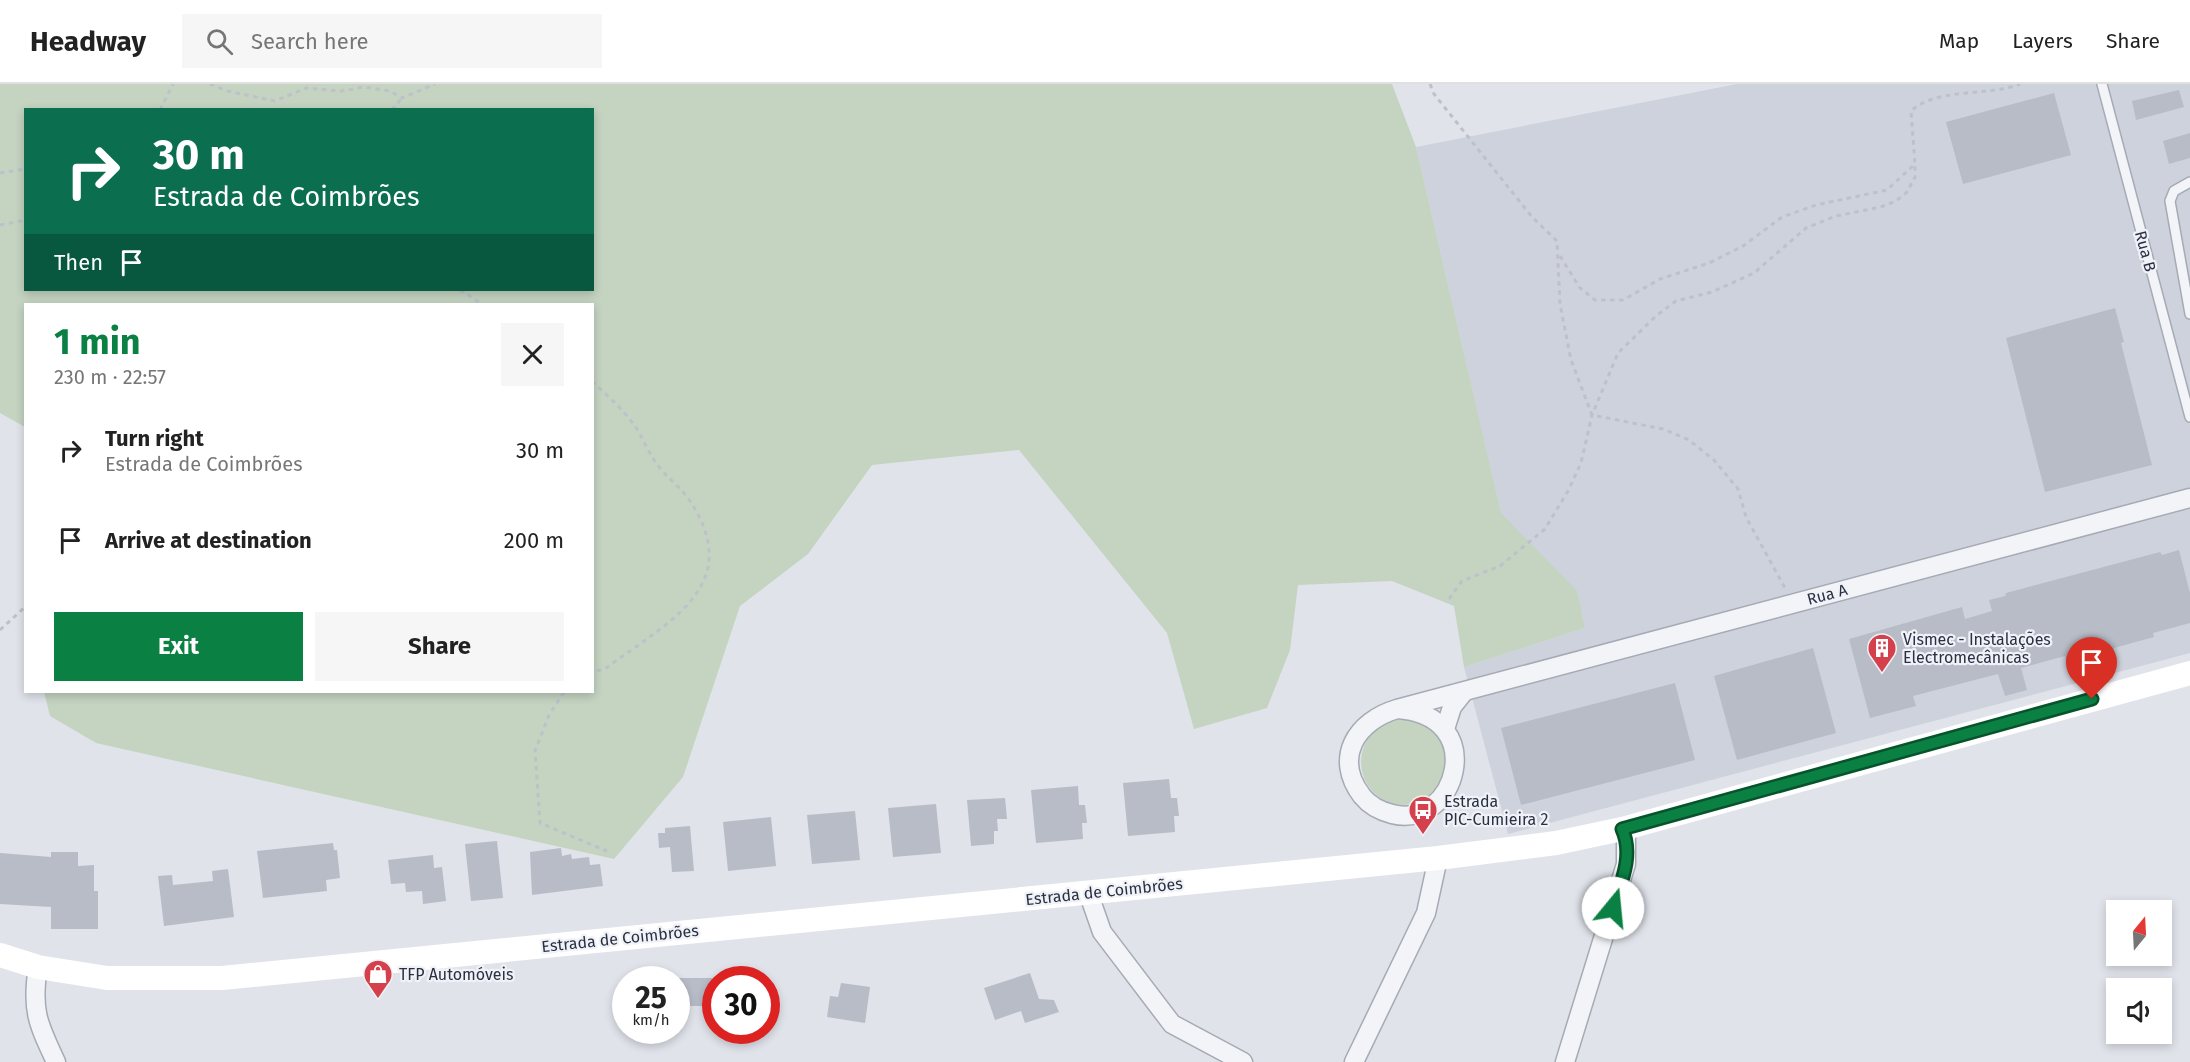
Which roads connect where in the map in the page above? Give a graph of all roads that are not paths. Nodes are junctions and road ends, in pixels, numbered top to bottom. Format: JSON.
{"nodes":[{"id":1,"x":2102,"y":84,"type":"edge"},
{"id":2,"x":2190,"y":182,"type":"edge"},
{"id":3,"x":2190,"y":314,"type":"edge"},
{"id":4,"x":2190,"y":417,"type":"edge"},
{"id":5,"x":2190,"y":498,"type":"edge"},
{"id":6,"x":2190,"y":673,"type":"edge"},
{"id":7,"x":1464,"y":692,"type":"junction"},
{"id":8,"x":1397,"y":709,"type":"junction"},
{"id":9,"x":1444,"y":729,"type":"junction"},
{"id":10,"x":1622,"y":829,"type":"junction"},
{"id":11,"x":1438,"y":858,"type":"junction"},
{"id":12,"x":1088,"y":892,"type":"junction"},
{"id":13,"x":0,"y":955,"type":"edge"},
{"id":14,"x":38,"y":967,"type":"junction"},
{"id":15,"x":56,"y":1062,"type":"edge"},
{"id":16,"x":1243,"y":1062,"type":"edge"},
{"id":17,"x":1354,"y":1062,"type":"edge"},
{"id":18,"x":1565,"y":1062,"type":"edge"}],
"edges":[{"from":1,"to":4,"type":"lane","name":"Rua B"},
{"from":2,"to":3,"type":"lane"},
{"from":5,"to":7,"type":"street","name":"Rua A"},
{"from":6,"to":10,"type":"street","name":"Estrada de Coimbrões"},
{"from":7,"to":8,"type":"street","name":"Rua A"},
{"from":7,"to":9,"type":"street"},
{"from":8,"to":9,"type":"street"},
{"from":8,"to":9,"type":"street"},
{"from":10,"to":11,"type":"street","name":"Estrada de Coimbrões"},
{"from":10,"to":18,"type":"street"},
{"from":11,"to":12,"type":"street","name":"Estrada de Coimbrões"},
{"from":11,"to":17,"type":"street"},
{"from":12,"to":14,"type":"street","name":"Estrada de Coimbrões"},
{"from":12,"to":16,"type":"street"},
{"from":13,"to":14,"type":"street","name":"Estrada de Coimbrões"},
{"from":14,"to":15,"type":"street"}]}
